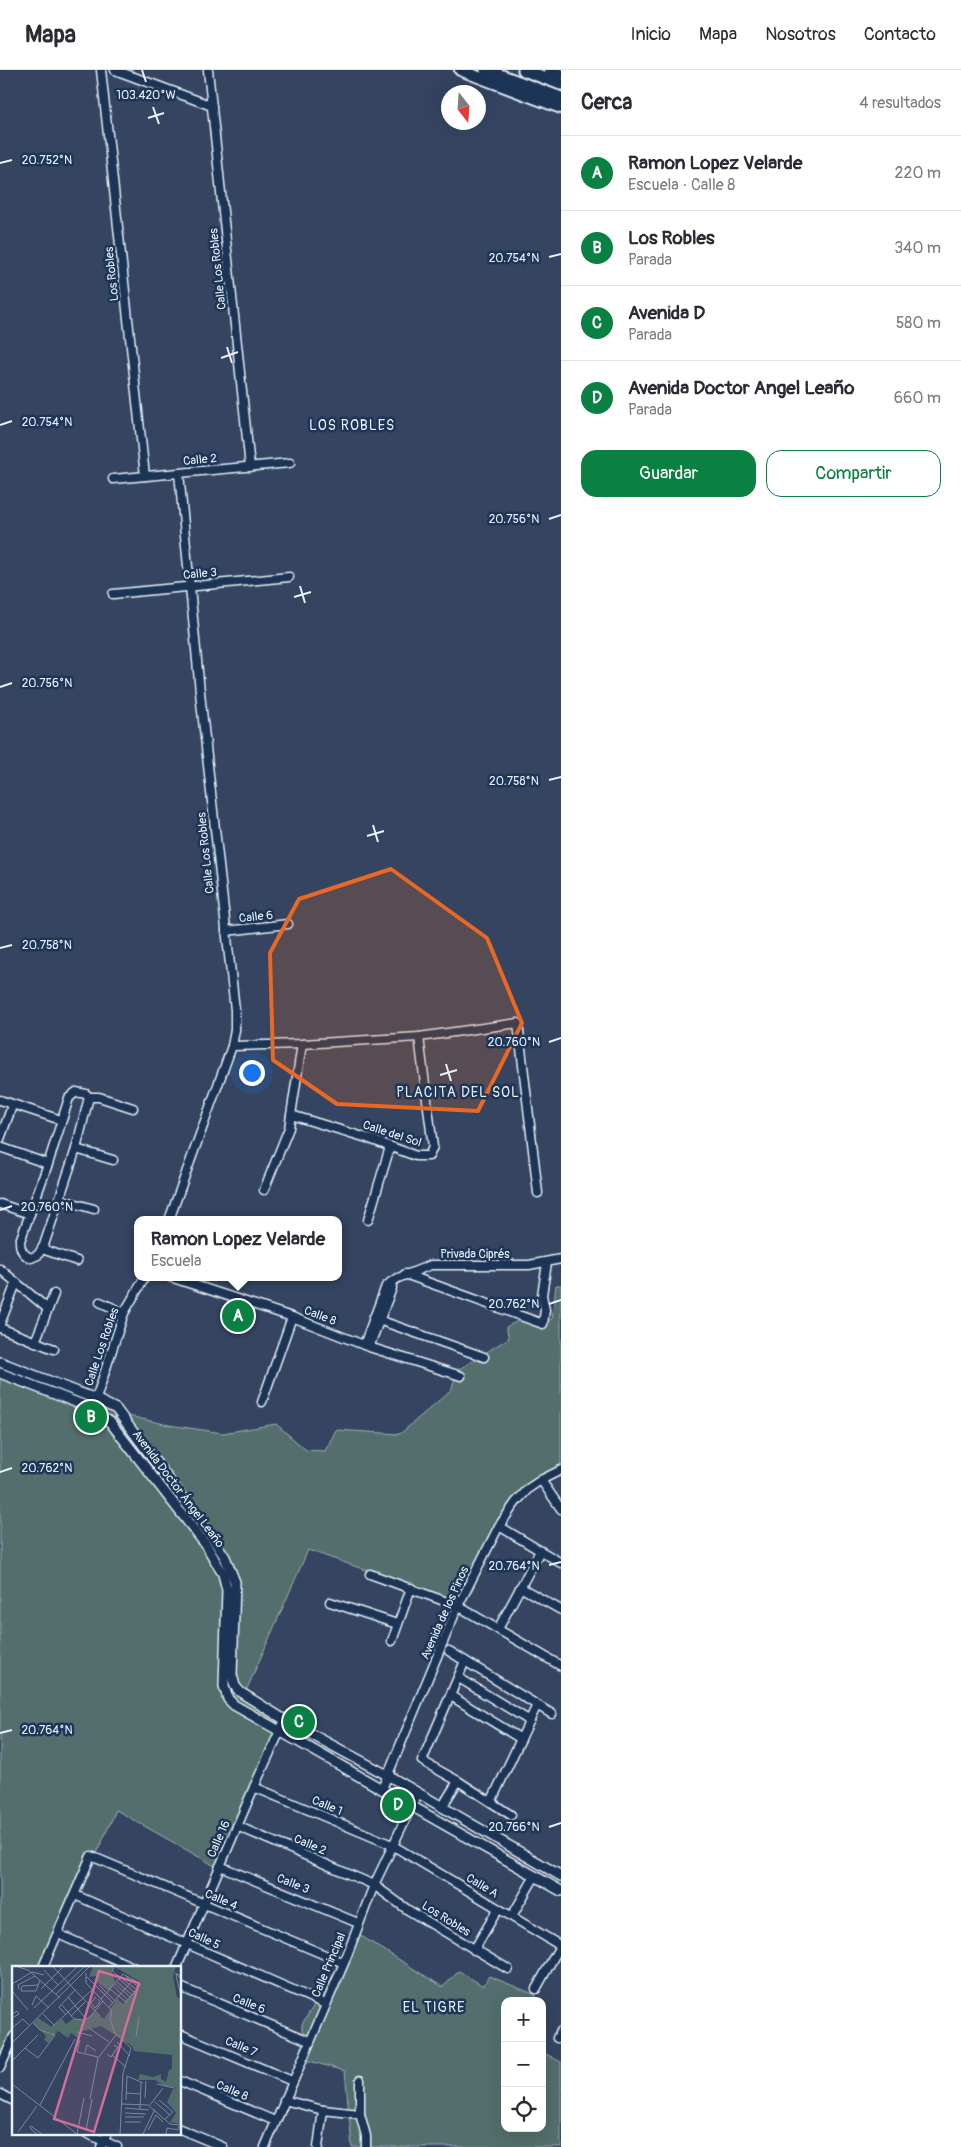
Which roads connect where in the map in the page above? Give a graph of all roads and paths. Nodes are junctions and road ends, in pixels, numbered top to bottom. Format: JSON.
{"nodes":[{"id":1,"x":101,"y":70,"type":"edge"},
{"id":2,"x":115,"y":70,"type":"edge"},
{"id":3,"x":208,"y":70,"type":"edge"},
{"id":4,"x":460,"y":70,"type":"edge"},
{"id":5,"x":486,"y":70,"type":"edge"},
{"id":6,"x":524,"y":70,"type":"edge"},
{"id":7,"x":550,"y":70,"type":"edge"},
{"id":8,"x":561,"y":74,"type":"edge"},
{"id":9,"x":561,"y":84,"type":"edge"},
{"id":10,"x":561,"y":98,"type":"edge"},
{"id":11,"x":212,"y":106,"type":"junction"},
{"id":12,"x":561,"y":108,"type":"edge"},
{"id":13,"x":290,"y":463,"type":"dead end"},
{"id":14,"x":250,"y":467,"type":"junction"},
{"id":15,"x":178,"y":473,"type":"junction"},
{"id":16,"x":145,"y":476,"type":"junction"},
{"id":17,"x":113,"y":479,"type":"dead end"},
{"id":18,"x":289,"y":577,"type":"dead end"},
{"id":19,"x":190,"y":586,"type":"junction"},
{"id":20,"x":113,"y":594,"type":"dead end"},
{"id":21,"x":288,"y":924,"type":"dead end"},
{"id":22,"x":226,"y":931,"type":"junction"},
{"id":23,"x":419,"y":1037,"type":"junction"},
{"id":24,"x":302,"y":1044,"type":"junction"},
{"id":25,"x":232,"y":1046,"type":"junction"},
{"id":26,"x":89,"y":1097,"type":"junction"},
{"id":27,"x":0,"y":1100,"type":"edge"},
{"id":28,"x":12,"y":1106,"type":"junction"},
{"id":29,"x":133,"y":1108,"type":"dead end"},
{"id":30,"x":290,"y":1116,"type":"junction"},
{"id":31,"x":61,"y":1120,"type":"junction"},
{"id":32,"x":0,"y":1139,"type":"edge"},
{"id":33,"x":0,"y":1147,"type":"edge"},
{"id":34,"x":390,"y":1147,"type":"junction"},
{"id":35,"x":76,"y":1149,"type":"junction"},
{"id":36,"x":113,"y":1160,"type":"dead end"},
{"id":37,"x":48,"y":1164,"type":"junction"},
{"id":38,"x":264,"y":1190,"type":"dead end"},
{"id":39,"x":538,"y":1193,"type":"dead end"},
{"id":40,"x":59,"y":1199,"type":"junction"},
{"id":41,"x":0,"y":1204,"type":"edge"},
{"id":42,"x":94,"y":1209,"type":"dead end"},
{"id":43,"x":30,"y":1214,"type":"junction"},
{"id":44,"x":170,"y":1216,"type":"edge"},
{"id":45,"x":368,"y":1220,"type":"dead end"},
{"id":46,"x":42,"y":1249,"type":"junction"},
{"id":47,"x":561,"y":1259,"type":"edge"},
{"id":48,"x":77,"y":1261,"type":"dead end"},
{"id":49,"x":547,"y":1263,"type":"junction"},
{"id":50,"x":0,"y":1269,"type":"edge"},
{"id":51,"x":405,"y":1274,"type":"junction"},
{"id":52,"x":143,"y":1281,"type":"edge"},
{"id":53,"x":182,"y":1281,"type":"edge"},
{"id":54,"x":16,"y":1283,"type":"junction"},
{"id":55,"x":54,"y":1294,"type":"dead end"},
{"id":56,"x":100,"y":1302,"type":"dead end"},
{"id":57,"x":48,"y":1309,"type":"junction"},
{"id":58,"x":124,"y":1313,"type":"junction"},
{"id":59,"x":292,"y":1317,"type":"junction"},
{"id":60,"x":376,"y":1319,"type":"junction"},
{"id":61,"x":0,"y":1324,"type":"edge"},
{"id":62,"x":0,"y":1328,"type":"edge"},
{"id":63,"x":35,"y":1342,"type":"junction"},
{"id":64,"x":366,"y":1346,"type":"junction"},
{"id":65,"x":54,"y":1349,"type":"dead end"},
{"id":66,"x":484,"y":1357,"type":"dead end"},
{"id":67,"x":0,"y":1362,"type":"edge"},
{"id":68,"x":0,"y":1372,"type":"edge"},
{"id":69,"x":461,"y":1376,"type":"dead end"},
{"id":70,"x":96,"y":1399,"type":"junction"},
{"id":71,"x":262,"y":1402,"type":"dead end"},
{"id":72,"x":561,"y":1470,"type":"edge"},
{"id":73,"x":540,"y":1480,"type":"junction"},
{"id":74,"x":561,"y":1509,"type":"edge"},
{"id":75,"x":499,"y":1526,"type":"junction"},
{"id":76,"x":540,"y":1551,"type":"junction"},
{"id":77,"x":561,"y":1563,"type":"edge"},
{"id":78,"x":370,"y":1574,"type":"dead end"},
{"id":79,"x":520,"y":1587,"type":"junction"},
{"id":80,"x":411,"y":1588,"type":"junction"},
{"id":81,"x":330,"y":1602,"type":"dead end"},
{"id":82,"x":458,"y":1606,"type":"junction"},
{"id":83,"x":561,"y":1610,"type":"edge"},
{"id":84,"x":397,"y":1624,"type":"junction"},
{"id":85,"x":498,"y":1629,"type":"junction"},
{"id":86,"x":392,"y":1641,"type":"dead end"},
{"id":87,"x":449,"y":1651,"type":"dead end"},
{"id":88,"x":465,"y":1661,"type":"junction"},
{"id":89,"x":561,"y":1666,"type":"edge"},
{"id":90,"x":459,"y":1678,"type":"junction"},
{"id":91,"x":451,"y":1696,"type":"junction"},
{"id":92,"x":254,"y":1701,"type":"junction"},
{"id":93,"x":537,"y":1705,"type":"junction"},
{"id":94,"x":248,"y":1713,"type":"junction"},
{"id":95,"x":552,"y":1714,"type":"dead end"},
{"id":96,"x":285,"y":1720,"type":"junction"},
{"id":97,"x":530,"y":1721,"type":"junction"},
{"id":98,"x":280,"y":1730,"type":"junction"},
{"id":99,"x":521,"y":1739,"type":"junction"},
{"id":100,"x":389,"y":1776,"type":"junction"},
{"id":101,"x":458,"y":1781,"type":"junction"},
{"id":102,"x":254,"y":1787,"type":"junction"},
{"id":103,"x":382,"y":1789,"type":"junction"},
{"id":104,"x":418,"y":1793,"type":"junction"},
{"id":105,"x":492,"y":1802,"type":"junction"},
{"id":106,"x":411,"y":1806,"type":"junction"},
{"id":107,"x":442,"y":1807,"type":"junction"},
{"id":108,"x":511,"y":1815,"type":"dead end"},
{"id":109,"x":237,"y":1826,"type":"junction"},
{"id":110,"x":392,"y":1845,"type":"junction"},
{"id":111,"x":220,"y":1866,"type":"junction"},
{"id":112,"x":534,"y":1876,"type":"junction"},
{"id":113,"x":561,"y":1876,"type":"edge"},
{"id":114,"x":374,"y":1885,"type":"junction"},
{"id":115,"x":561,"y":1891,"type":"edge"},
{"id":116,"x":74,"y":1895,"type":"junction"},
{"id":117,"x":203,"y":1905,"type":"junction"},
{"id":118,"x":498,"y":1909,"type":"junction"},
{"id":119,"x":512,"y":1916,"type":"junction"},
{"id":120,"x":358,"y":1924,"type":"junction"},
{"id":121,"x":58,"y":1934,"type":"junction"},
{"id":122,"x":187,"y":1944,"type":"junction"},
{"id":123,"x":561,"y":1946,"type":"edge"},
{"id":124,"x":474,"y":1950,"type":"junction"},
{"id":125,"x":344,"y":1963,"type":"junction"},
{"id":126,"x":44,"y":1966,"type":"edge"},
{"id":127,"x":131,"y":1966,"type":"edge"},
{"id":128,"x":177,"y":1966,"type":"edge"},
{"id":129,"x":508,"y":1969,"type":"dead end"},
{"id":130,"x":181,"y":1987,"type":"edge"},
{"id":131,"x":536,"y":1989,"type":"dead end"},
{"id":132,"x":325,"y":2004,"type":"junction"},
{"id":133,"x":181,"y":2034,"type":"edge"},
{"id":134,"x":309,"y":2041,"type":"junction"},
{"id":135,"x":10,"y":2056,"type":"edge"},
{"id":136,"x":0,"y":2068,"type":"edge"},
{"id":137,"x":360,"y":2080,"type":"dead end"},
{"id":138,"x":181,"y":2081,"type":"edge"},
{"id":139,"x":292,"y":2081,"type":"junction"},
{"id":140,"x":0,"y":2094,"type":"edge"},
{"id":141,"x":12,"y":2099,"type":"edge"},
{"id":142,"x":284,"y":2100,"type":"junction"},
{"id":143,"x":323,"y":2110,"type":"junction"},
{"id":144,"x":360,"y":2114,"type":"junction"},
{"id":145,"x":275,"y":2121,"type":"junction"},
{"id":146,"x":181,"y":2129,"type":"edge"},
{"id":147,"x":89,"y":2134,"type":"edge"},
{"id":148,"x":104,"y":2140,"type":"edge"},
{"id":149,"x":117,"y":2147,"type":"edge"},
{"id":150,"x":223,"y":2147,"type":"edge"},
{"id":151,"x":265,"y":2147,"type":"edge"},
{"id":152,"x":318,"y":2147,"type":"edge"},
{"id":153,"x":366,"y":2147,"type":"edge"}],
"edges":[{"from":1,"to":16,"type":"street","name":"Los Robles"},
{"from":2,"to":11,"type":"street"},
{"from":3,"to":11,"type":"street","name":"Calle Los Robles"},
{"from":4,"to":12,"type":"main road"},
{"from":5,"to":10,"type":"main road"},
{"from":6,"to":9,"type":"main road"},
{"from":7,"to":8,"type":"main road"},
{"from":11,"to":14,"type":"street","name":"Calle Los Robles"},
{"from":13,"to":14,"type":"street","name":"Calle 2"},
{"from":14,"to":15,"type":"street","name":"Calle 2"},
{"from":15,"to":16,"type":"street","name":"Calle 2"},
{"from":15,"to":19,"type":"street","name":"Calle Los Robles"},
{"from":16,"to":17,"type":"street","name":"Calle 2"},
{"from":18,"to":19,"type":"street","name":"Calle 3"},
{"from":19,"to":20,"type":"street","name":"Calle 3"},
{"from":19,"to":22,"type":"street","name":"Calle Los Robles"},
{"from":21,"to":22,"type":"street","name":"Calle 6"},
{"from":22,"to":25,"type":"street","name":"Calle Los Robles"},
{"from":23,"to":24,"type":"street"},
{"from":23,"to":34,"type":"street","name":"Calle del Sol"},
{"from":23,"to":39,"type":"street"},
{"from":24,"to":25,"type":"street"},
{"from":24,"to":30,"type":"street"},
{"from":25,"to":44,"type":"street","name":"Calle Los Robles"},
{"from":26,"to":29,"type":"street"},
{"from":26,"to":31,"type":"street"},
{"from":26,"to":35,"type":"street"},
{"from":27,"to":28,"type":"street"},
{"from":28,"to":31,"type":"street"},
{"from":28,"to":32,"type":"street"},
{"from":30,"to":34,"type":"street","name":"Calle del Sol"},
{"from":30,"to":38,"type":"street"},
{"from":31,"to":37,"type":"street"},
{"from":33,"to":37,"type":"street"},
{"from":34,"to":45,"type":"street"},
{"from":35,"to":36,"type":"street"},
{"from":35,"to":40,"type":"street"},
{"from":37,"to":43,"type":"street"},
{"from":40,"to":42,"type":"street"},
{"from":40,"to":46,"type":"street"},
{"from":41,"to":43,"type":"street"},
{"from":43,"to":46,"type":"street"},
{"from":46,"to":48,"type":"street"},
{"from":47,"to":49,"type":"street","name":"Privada Ciprés"},
{"from":49,"to":51,"type":"street","name":"Privada Ciprés"},
{"from":49,"to":51,"type":"street"},
{"from":50,"to":54,"type":"street"},
{"from":51,"to":60,"type":"street","name":"Privada Ciprés"},
{"from":52,"to":58,"type":"street","name":"Calle Los Robles"},
{"from":53,"to":59,"type":"street","name":"Calle 8"},
{"from":54,"to":57,"type":"street"},
{"from":54,"to":61,"type":"street"},
{"from":55,"to":57,"type":"street"},
{"from":56,"to":58,"type":"street"},
{"from":57,"to":63,"type":"street"},
{"from":58,"to":70,"type":"street","name":"Calle Los Robles"},
{"from":59,"to":64,"type":"street","name":"Calle 8"},
{"from":59,"to":71,"type":"street"},
{"from":60,"to":64,"type":"street","name":"Privada Ciprés"},
{"from":60,"to":66,"type":"street"},
{"from":62,"to":63,"type":"street"},
{"from":63,"to":65,"type":"street"},
{"from":64,"to":69,"type":"street","name":"Calle 8"},
{"from":67,"to":70,"type":"street","name":"Avenida Doctor Ángel Leaño"},
{"from":68,"to":94,"type":"street","name":"Avenida Doctor Ángel Leaño"},
{"from":70,"to":92,"type":"street","name":"Avenida Doctor Ángel Leaño"},
{"from":72,"to":73,"type":"street","name":"Avenida de los Pinos"},
{"from":73,"to":74,"type":"street"},
{"from":73,"to":75,"type":"street","name":"Avenida de los Pinos"},
{"from":75,"to":76,"type":"street"},
{"from":75,"to":82,"type":"street","name":"Avenida de los Pinos"},
{"from":76,"to":77,"type":"street"},
{"from":76,"to":79,"type":"street"},
{"from":78,"to":80,"type":"street"},
{"from":79,"to":83,"type":"street"},
{"from":79,"to":85,"type":"street"},
{"from":80,"to":82,"type":"street"},
{"from":80,"to":84,"type":"street"},
{"from":81,"to":84,"type":"street"},
{"from":82,"to":85,"type":"street"},
{"from":82,"to":100,"type":"street","name":"Avenida de los Pinos"},
{"from":84,"to":86,"type":"street"},
{"from":85,"to":89,"type":"street"},
{"from":87,"to":88,"type":"street"},
{"from":88,"to":90,"type":"street"},
{"from":88,"to":93,"type":"street"},
{"from":90,"to":91,"type":"street"},
{"from":90,"to":97,"type":"street"},
{"from":91,"to":99,"type":"street"},
{"from":91,"to":101,"type":"street"},
{"from":92,"to":94,"type":"street"},
{"from":92,"to":96,"type":"street","name":"Avenida Doctor Ángel Leaño"},
{"from":93,"to":95,"type":"street"},
{"from":93,"to":97,"type":"street"},
{"from":94,"to":98,"type":"street","name":"Avenida Doctor Ángel Leaño"},
{"from":96,"to":98,"type":"street","name":"Calle 16"},
{"from":96,"to":100,"type":"street","name":"Avenida Doctor Ángel Leaño"},
{"from":97,"to":99,"type":"street"},
{"from":98,"to":102,"type":"street","name":"Calle 16"},
{"from":98,"to":103,"type":"street","name":"Avenida Doctor Ángel Leaño"},
{"from":99,"to":105,"type":"street"},
{"from":100,"to":103,"type":"street","name":"Avenida de los Pinos"},
{"from":100,"to":104,"type":"street","name":"Avenida Doctor Ángel Leaño"},
{"from":101,"to":105,"type":"street"},
{"from":101,"to":107,"type":"street"},
{"from":102,"to":109,"type":"street","name":"Calle 16"},
{"from":102,"to":110,"type":"street","name":"Calle 1"},
{"from":103,"to":106,"type":"street","name":"Avenida Doctor Ángel Leaño"},
{"from":104,"to":106,"type":"street","name":"Calle Principal"},
{"from":104,"to":107,"type":"street","name":"Avenida Doctor Ángel Leaño"},
{"from":105,"to":108,"type":"street"},
{"from":106,"to":110,"type":"street","name":"Calle Principal"},
{"from":106,"to":112,"type":"street","name":"Avenida Doctor Ángel Leaño"},
{"from":107,"to":113,"type":"street","name":"Avenida Doctor Ángel Leaño"},
{"from":109,"to":111,"type":"street","name":"Calle 16"},
{"from":109,"to":114,"type":"street","name":"Calle 2"},
{"from":110,"to":114,"type":"street","name":"Calle Principal"},
{"from":110,"to":118,"type":"street","name":"Calle A"},
{"from":111,"to":117,"type":"street","name":"Calle 16"},
{"from":111,"to":120,"type":"street","name":"Calle 3"},
{"from":112,"to":115,"type":"street","name":"Avenida Doctor Ángel Leaño"},
{"from":112,"to":119,"type":"street"},
{"from":114,"to":120,"type":"street","name":"Calle Principal"},
{"from":114,"to":124,"type":"street","name":"Los Robles"},
{"from":116,"to":117,"type":"street","name":"Calle 4"},
{"from":116,"to":121,"type":"street"},
{"from":116,"to":122,"type":"street","name":"Calle 5"},
{"from":117,"to":122,"type":"street","name":"Calle 16"},
{"from":117,"to":125,"type":"street","name":"Calle 4"},
{"from":118,"to":119,"type":"street","name":"Calle A"},
{"from":118,"to":124,"type":"street"},
{"from":119,"to":123,"type":"street","name":"Calle A"},
{"from":120,"to":125,"type":"street","name":"Calle Principal"},
{"from":121,"to":126,"type":"street"},
{"from":121,"to":127,"type":"street"},
{"from":122,"to":128,"type":"street","name":"Calle 16"},
{"from":122,"to":132,"type":"street","name":"Calle 5"},
{"from":123,"to":131,"type":"street"},
{"from":124,"to":129,"type":"street","name":"Los Robles"},
{"from":125,"to":132,"type":"street","name":"Calle Principal"},
{"from":130,"to":134,"type":"street","name":"Calle 6"},
{"from":132,"to":134,"type":"street","name":"Calle Principal"},
{"from":133,"to":139,"type":"street","name":"Calle 7"},
{"from":134,"to":139,"type":"street","name":"Calle Principal"},
{"from":135,"to":136,"type":"street"},
{"from":137,"to":144,"type":"street"},
{"from":138,"to":145,"type":"street","name":"Calle 8"},
{"from":139,"to":142,"type":"street","name":"Calle Principal"},
{"from":140,"to":141,"type":"street"},
{"from":142,"to":143,"type":"street"},
{"from":142,"to":145,"type":"street","name":"Calle Principal"},
{"from":143,"to":144,"type":"street"},
{"from":143,"to":152,"type":"street"},
{"from":144,"to":153,"type":"street"},
{"from":145,"to":151,"type":"street","name":"Calle Principal"},
{"from":146,"to":150,"type":"street"},
{"from":147,"to":148,"type":"street"},
{"from":148,"to":149,"type":"street"}]}
